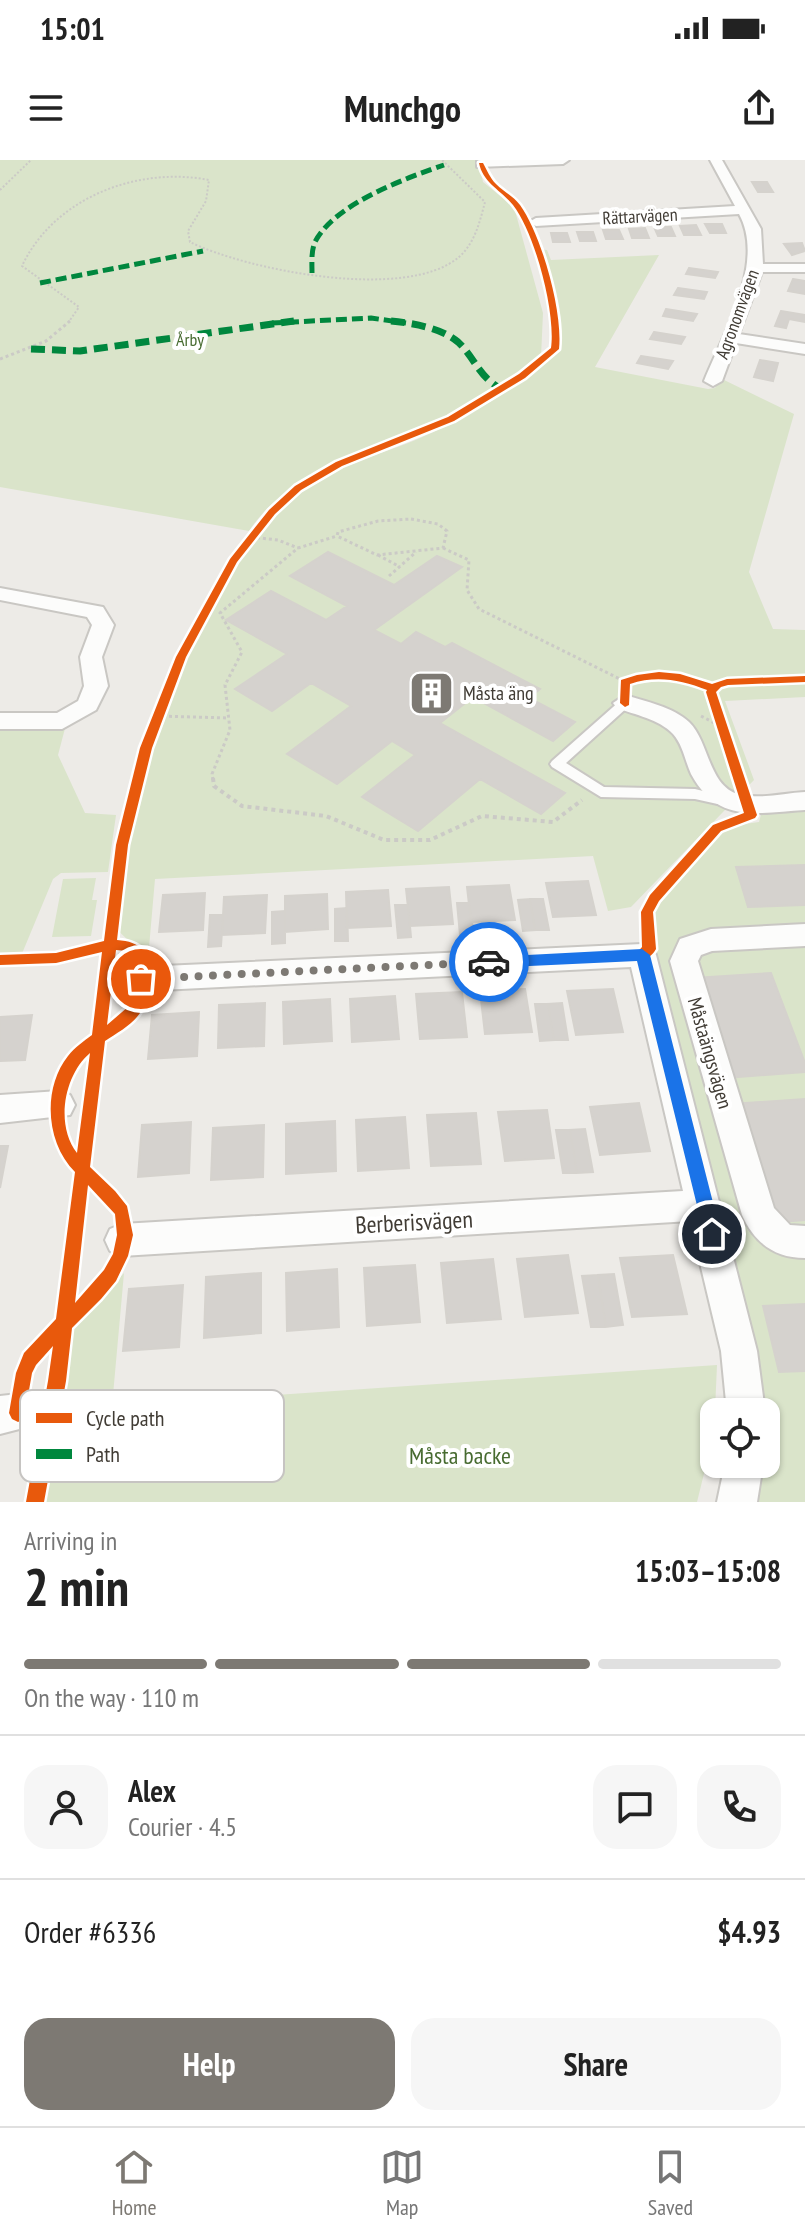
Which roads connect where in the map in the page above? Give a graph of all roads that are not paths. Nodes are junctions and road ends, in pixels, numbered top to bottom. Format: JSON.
{"nodes":[{"id":1,"x":563,"y":160,"type":"edge"},
{"id":2,"x":716,"y":160,"type":"edge"},
{"id":3,"x":481,"y":162,"type":"edge"},
{"id":4,"x":743,"y":210,"type":"junction"},
{"id":5,"x":536,"y":222,"type":"dead end"},
{"id":6,"x":756,"y":268,"type":"junction"},
{"id":7,"x":805,"y":268,"type":"edge"},
{"id":8,"x":728,"y":337,"type":"junction"},
{"id":9,"x":805,"y":349,"type":"edge"},
{"id":10,"x":713,"y":381,"type":"dead end"},
{"id":11,"x":0,"y":594,"type":"edge"},
{"id":12,"x":633,"y":687,"type":"joint"},
{"id":13,"x":0,"y":721,"type":"edge"},
{"id":14,"x":722,"y":800,"type":"junction"},
{"id":15,"x":805,"y":801,"type":"edge"},
{"id":16,"x":805,"y":935,"type":"edge"},
{"id":17,"x":141,"y":979,"type":"dead end"},
{"id":18,"x":59,"y":1105,"type":"dead end"},
{"id":19,"x":0,"y":1109,"type":"edge"},
{"id":20,"x":705,"y":1205,"type":"junction"},
{"id":21,"x":122,"y":1240,"type":"dead end"},
{"id":22,"x":805,"y":1242,"type":"edge"},
{"id":23,"x":744,"y":1398,"type":"edge"},
{"id":24,"x":741,"y":1478,"type":"edge"},
{"id":25,"x":737,"y":1502,"type":"edge"}],
"edges":[{"from":1,"to":3,"type":"street"},
{"from":2,"to":4,"type":"street","name":"Agronomvägen"},
{"from":4,"to":5,"type":"street","name":"Rättarvägen"},
{"from":4,"to":6,"type":"street","name":"Agronomvägen"},
{"from":6,"to":7,"type":"street"},
{"from":6,"to":8,"type":"street","name":"Agronomvägen"},
{"from":8,"to":9,"type":"street"},
{"from":8,"to":10,"type":"street","name":"Agronomvägen"},
{"from":11,"to":13,"type":"street"},
{"from":12,"to":14,"type":"street"},
{"from":12,"to":14,"type":"lane"},
{"from":14,"to":15,"type":"street"},
{"from":16,"to":22,"type":"street","name":"Måstaängsvägen"},
{"from":17,"to":20,"type":"street"},
{"from":18,"to":19,"type":"street"},
{"from":20,"to":21,"type":"street","name":"Berberisvägen"},
{"from":20,"to":23,"type":"street"},
{"from":24,"to":25,"type":"street"}]}
